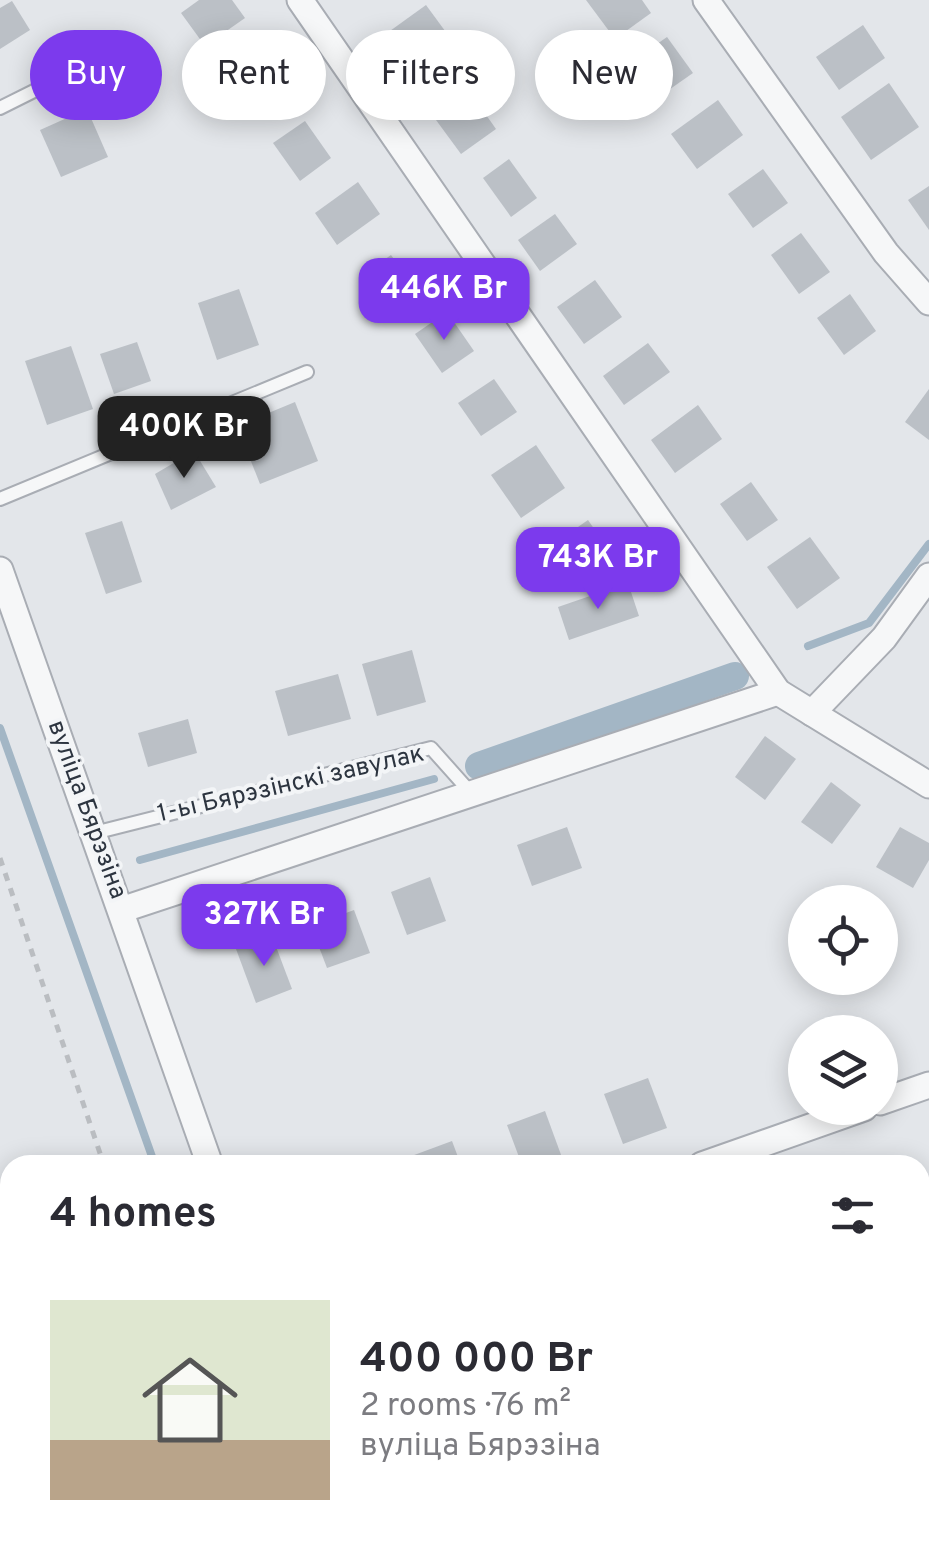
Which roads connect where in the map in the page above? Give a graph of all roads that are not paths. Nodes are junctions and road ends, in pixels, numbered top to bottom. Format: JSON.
{"nodes":[{"id":1,"x":300,"y":0,"type":"edge"},
{"id":2,"x":706,"y":0,"type":"edge"},
{"id":3,"x":30,"y":94,"type":"edge"},
{"id":4,"x":0,"y":108,"type":"edge"},
{"id":5,"x":929,"y":302,"type":"edge"},
{"id":6,"x":307,"y":372,"type":"dead end"},
{"id":7,"x":0,"y":499,"type":"edge"},
{"id":8,"x":0,"y":570,"type":"edge"},
{"id":9,"x":929,"y":576,"type":"edge"},
{"id":10,"x":778,"y":692,"type":"junction"},
{"id":11,"x":812,"y":713,"type":"junction"},
{"id":12,"x":929,"y":785,"type":"edge"},
{"id":13,"x":472,"y":794,"type":"junction"},
{"id":14,"x":94,"y":833,"type":"junction"},
{"id":15,"x":121,"y":910,"type":"junction"},
{"id":16,"x":929,"y":1084,"type":"edge"},
{"id":17,"x":898,"y":1095,"type":"edge"},
{"id":18,"x":816,"y":1125,"type":"edge"},
{"id":19,"x":207,"y":1155,"type":"edge"},
{"id":20,"x":730,"y":1155,"type":"edge"}],
"edges":[{"from":1,"to":10,"type":"street"},
{"from":2,"to":5,"type":"street"},
{"from":3,"to":4,"type":"lane"},
{"from":6,"to":7,"type":"lane"},
{"from":8,"to":14,"type":"street","name":"вуліца Бярэзіна"},
{"from":9,"to":11,"type":"street"},
{"from":10,"to":11,"type":"street"},
{"from":10,"to":13,"type":"street"},
{"from":11,"to":12,"type":"street"},
{"from":13,"to":14,"type":"lane","name":"1-ы Бярэзінскі завулак"},
{"from":13,"to":15,"type":"street"},
{"from":14,"to":15,"type":"street","name":"вуліца Бярэзіна"},
{"from":15,"to":19,"type":"street","name":"вуліца Бярэзіна"},
{"from":16,"to":17,"type":"street"},
{"from":18,"to":20,"type":"street"}]}
